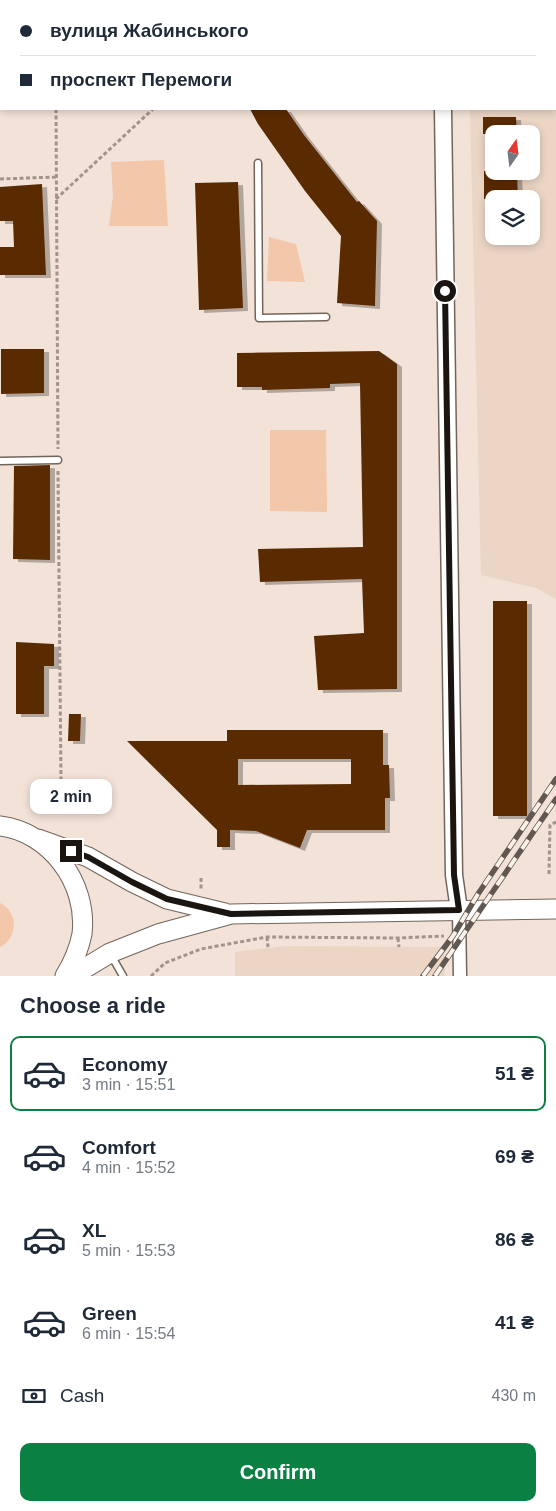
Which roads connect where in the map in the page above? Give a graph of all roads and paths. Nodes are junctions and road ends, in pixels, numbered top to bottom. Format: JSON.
{"nodes":[{"id":1,"x":56,"y":110,"type":"edge"},
{"id":2,"x":152,"y":110,"type":"edge"},
{"id":3,"x":443,"y":110,"type":"edge"},
{"id":4,"x":258,"y":163,"type":"dead end"},
{"id":5,"x":56,"y":177,"type":"junction"},
{"id":6,"x":0,"y":179,"type":"edge"},
{"id":7,"x":56,"y":199,"type":"junction"},
{"id":8,"x":326,"y":317,"type":"dead end"},
{"id":9,"x":58,"y":460,"type":"junction"},
{"id":10,"x":0,"y":461,"type":"edge"},
{"id":11,"x":61,"y":780,"type":"dead end"},
{"id":12,"x":556,"y":822,"type":"edge"},
{"id":13,"x":0,"y":826,"type":"edge"},
{"id":14,"x":38,"y":839,"type":"junction"},
{"id":15,"x":549,"y":874,"type":"dead end"},
{"id":16,"x":556,"y":909,"type":"edge"},
{"id":17,"x":459,"y":910,"type":"junction"},
{"id":18,"x":231,"y":914,"type":"junction"},
{"id":19,"x":444,"y":936,"type":"dead end"},
{"id":20,"x":267,"y":937,"type":"junction"},
{"id":21,"x":398,"y":938,"type":"junction"},
{"id":22,"x":268,"y":947,"type":"dead end"},
{"id":23,"x":399,"y":947,"type":"dead end"},
{"id":24,"x":110,"y":953,"type":"junction"},
{"id":25,"x":65,"y":976,"type":"edge"},
{"id":26,"x":72,"y":976,"type":"edge"},
{"id":27,"x":123,"y":976,"type":"edge"},
{"id":28,"x":151,"y":976,"type":"edge"},
{"id":29,"x":460,"y":976,"type":"edge"}],
"edges":[{"from":1,"to":5,"type":"path"},
{"from":2,"to":7,"type":"path"},
{"from":3,"to":17,"type":"street"},
{"from":4,"to":8,"type":"lane"},
{"from":5,"to":6,"type":"path"},
{"from":5,"to":7,"type":"path"},
{"from":7,"to":9,"type":"path"},
{"from":9,"to":10,"type":"lane"},
{"from":9,"to":11,"type":"path"},
{"from":12,"to":15,"type":"path"},
{"from":13,"to":14,"type":"main road"},
{"from":14,"to":18,"type":"main road"},
{"from":14,"to":25,"type":"main road"},
{"from":16,"to":17,"type":"main road"},
{"from":17,"to":18,"type":"main road"},
{"from":17,"to":29,"type":"street"},
{"from":18,"to":24,"type":"main road"},
{"from":19,"to":21,"type":"path"},
{"from":20,"to":21,"type":"path"},
{"from":20,"to":22,"type":"path"},
{"from":20,"to":28,"type":"path"},
{"from":21,"to":23,"type":"path"},
{"from":24,"to":26,"type":"main road"},
{"from":24,"to":27,"type":"lane"}]}
